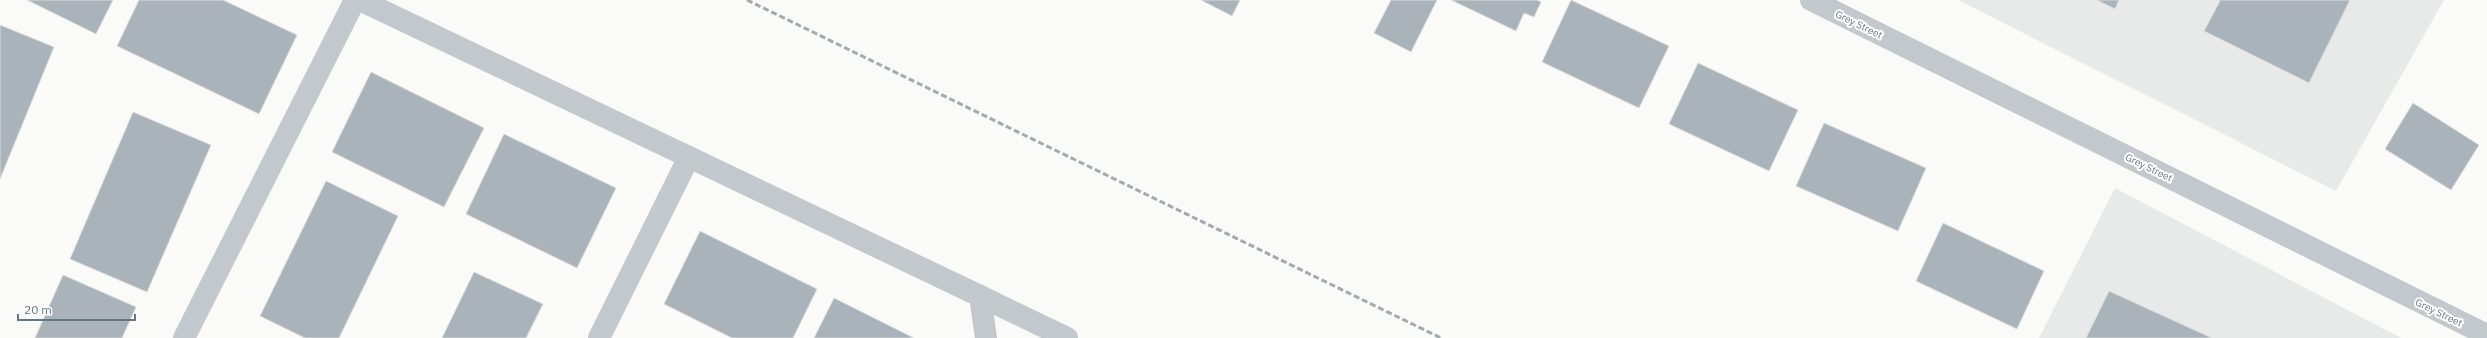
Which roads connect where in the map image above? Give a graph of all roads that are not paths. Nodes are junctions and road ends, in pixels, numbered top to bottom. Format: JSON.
{"nodes":[{"id":1,"x":355,"y":0,"type":"edge"},
{"id":2,"x":360,"y":0,"type":"edge"},
{"id":3,"x":1811,"y":0,"type":"edge"},
{"id":4,"x":689,"y":157,"type":"junction"},
{"id":5,"x":980,"y":296,"type":"junction"},
{"id":6,"x":2487,"y":335,"type":"edge"},
{"id":7,"x":184,"y":338,"type":"edge"},
{"id":8,"x":599,"y":338,"type":"edge"},
{"id":9,"x":986,"y":338,"type":"edge"},
{"id":10,"x":1068,"y":338,"type":"edge"}],
"edges":[{"from":1,"to":7,"type":"street"},
{"from":2,"to":4,"type":"street"},
{"from":3,"to":6,"type":"street","name":"Grey Street"},
{"from":4,"to":5,"type":"street"},
{"from":4,"to":8,"type":"street"},
{"from":5,"to":9,"type":"street"},
{"from":5,"to":10,"type":"street"}]}
